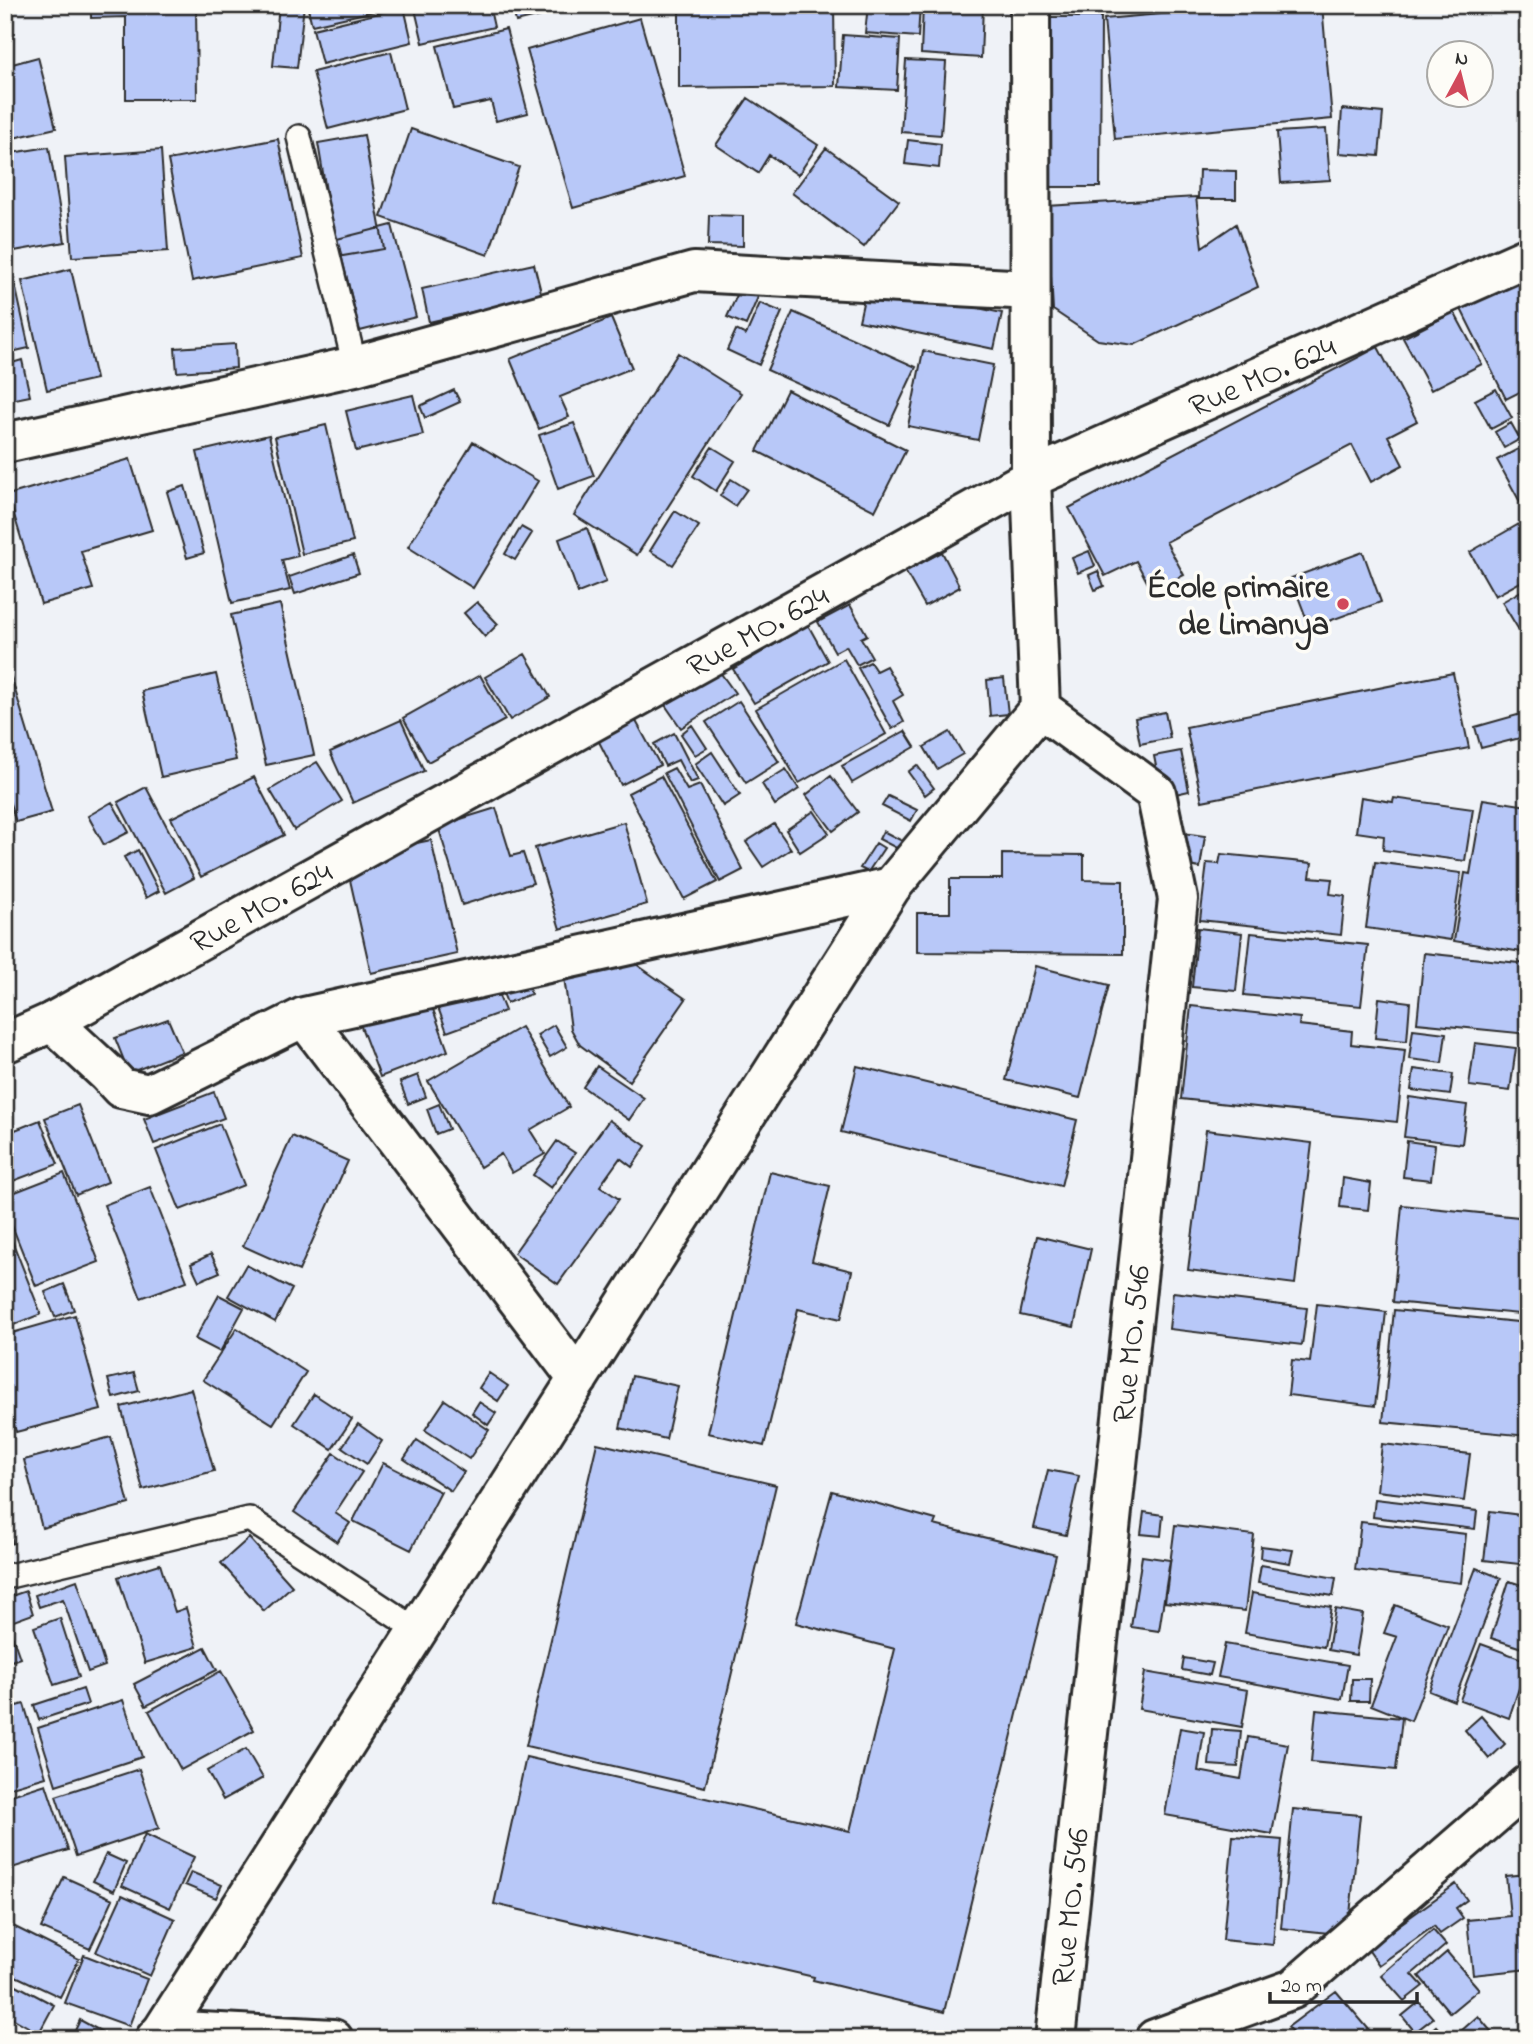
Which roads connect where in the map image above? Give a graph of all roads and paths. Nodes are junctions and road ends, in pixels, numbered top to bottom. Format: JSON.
{"nodes":[{"id":1,"x":1030,"y":5,"type":"edge"},
{"id":2,"x":299,"y":137,"type":"dead end"},
{"id":3,"x":1528,"y":257,"type":"edge"},
{"id":4,"x":1030,"y":290,"type":"junction"},
{"id":5,"x":355,"y":366,"type":"junction"},
{"id":6,"x":5,"y":443,"type":"edge"},
{"id":7,"x":1031,"y":478,"type":"junction"},
{"id":8,"x":1040,"y":708,"type":"junction"},
{"id":9,"x":891,"y":887,"type":"junction"},
{"id":10,"x":304,"y":1017,"type":"junction"},
{"id":11,"x":52,"y":1023,"type":"junction"},
{"id":12,"x":5,"y":1043,"type":"edge"},
{"id":13,"x":578,"y":1379,"type":"junction"},
{"id":14,"x":5,"y":1577,"type":"edge"},
{"id":15,"x":417,"y":1630,"type":"junction"},
{"id":16,"x":1528,"y":1785,"type":"edge"},
{"id":17,"x":159,"y":2034,"type":"edge"},
{"id":18,"x":333,"y":2039,"type":"edge"},
{"id":19,"x":1055,"y":2039,"type":"edge"},
{"id":20,"x":1155,"y":2039,"type":"edge"}],
"edges":[{"from":1,"to":4,"type":"street"},
{"from":2,"to":5,"type":"lane"},
{"from":3,"to":7,"type":"street","name":"Rue MO. 624"},
{"from":4,"to":5,"type":"street"},
{"from":4,"to":7,"type":"street"},
{"from":5,"to":6,"type":"street"},
{"from":7,"to":8,"type":"street"},
{"from":7,"to":11,"type":"street","name":"Rue MO. 624"},
{"from":8,"to":9,"type":"street"},
{"from":8,"to":19,"type":"street","name":"Rue MO. 546"},
{"from":9,"to":10,"type":"street"},
{"from":9,"to":13,"type":"street"},
{"from":10,"to":11,"type":"street"},
{"from":10,"to":13,"type":"street"},
{"from":11,"to":12,"type":"street","name":"Rue MO. 624"},
{"from":13,"to":15,"type":"street"},
{"from":14,"to":15,"type":"lane"},
{"from":15,"to":17,"type":"street"},
{"from":16,"to":20,"type":"street"},
{"from":17,"to":18,"type":"street"}]}
